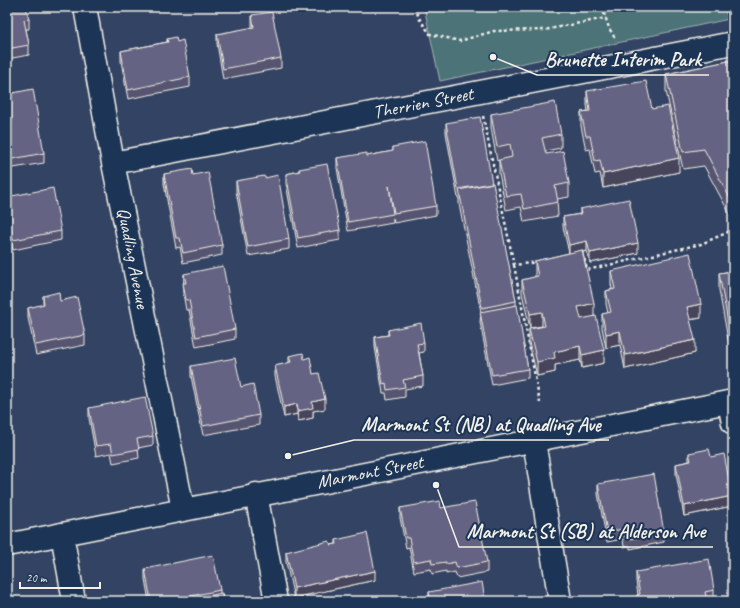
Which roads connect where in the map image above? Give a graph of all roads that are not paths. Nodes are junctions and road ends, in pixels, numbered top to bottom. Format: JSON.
{"nodes":[{"id":1,"x":85,"y":7,"type":"edge"},
{"id":2,"x":733,"y":43,"type":"edge"},
{"id":3,"x":113,"y":163,"type":"junction"},
{"id":4,"x":732,"y":408,"type":"edge"},
{"id":5,"x":534,"y":441,"type":"junction"},
{"id":6,"x":256,"y":494,"type":"junction"},
{"id":7,"x":183,"y":509,"type":"junction"},
{"id":8,"x":62,"y":534,"type":"junction"},
{"id":9,"x":7,"y":544,"type":"edge"},
{"id":10,"x":74,"y":601,"type":"edge"},
{"id":11,"x":276,"y":601,"type":"edge"},
{"id":12,"x":560,"y":601,"type":"edge"}],
"edges":[{"from":1,"to":3,"type":"street","name":"Quadling Avenue"},
{"from":2,"to":3,"type":"street","name":"Therrien Street"},
{"from":3,"to":7,"type":"street","name":"Quadling Avenue"},
{"from":4,"to":5,"type":"street","name":"Marmont Street"},
{"from":5,"to":6,"type":"street","name":"Marmont Street"},
{"from":5,"to":12,"type":"street"},
{"from":6,"to":7,"type":"street","name":"Marmont Street"},
{"from":6,"to":11,"type":"street"},
{"from":7,"to":8,"type":"street","name":"Marmont Street"},
{"from":8,"to":9,"type":"street","name":"Marmont Street"},
{"from":8,"to":10,"type":"street"}]}
